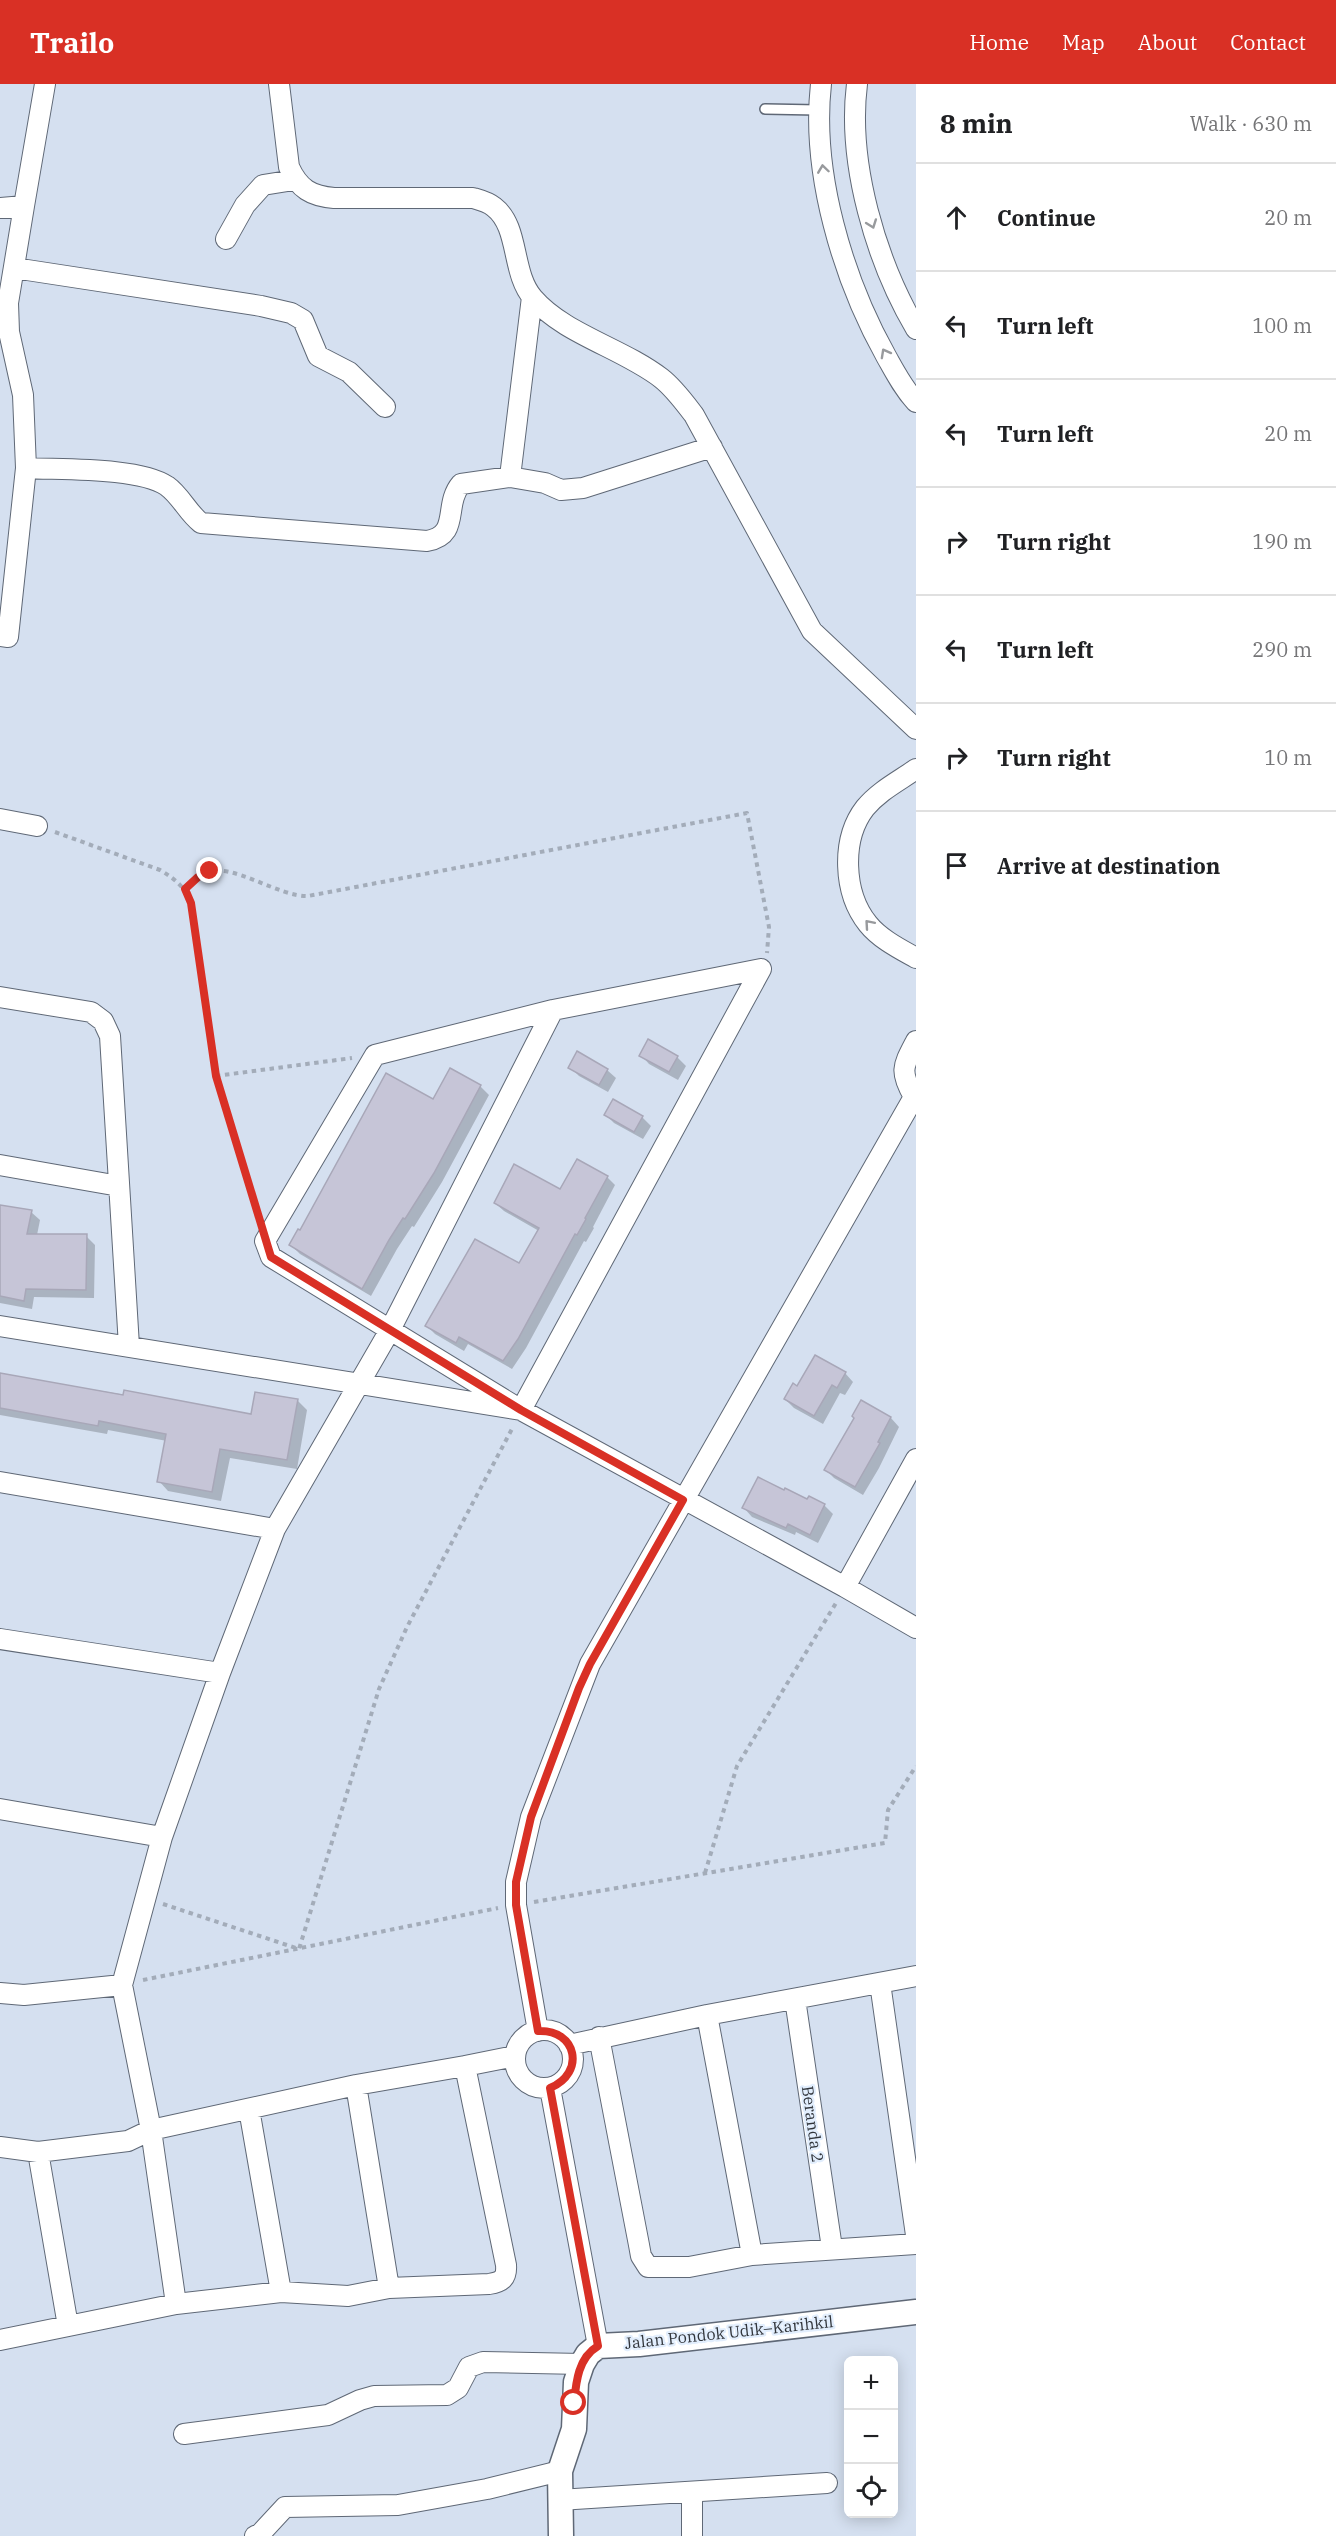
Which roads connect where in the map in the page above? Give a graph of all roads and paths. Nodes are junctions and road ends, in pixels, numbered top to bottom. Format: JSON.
{"nodes":[{"id":1,"x":45,"y":84,"type":"edge"},
{"id":2,"x":279,"y":84,"type":"edge"},
{"id":3,"x":821,"y":84,"type":"edge"},
{"id":4,"x":857,"y":84,"type":"edge"},
{"id":5,"x":765,"y":109,"type":"dead end"},
{"id":6,"x":818,"y":110,"type":"junction"},
{"id":7,"x":294,"y":180,"type":"junction"},
{"id":8,"x":24,"y":206,"type":"junction"},
{"id":9,"x":0,"y":208,"type":"edge"},
{"id":10,"x":226,"y":239,"type":"dead end"},
{"id":11,"x":14,"y":268,"type":"junction"},
{"id":12,"x":532,"y":297,"type":"junction"},
{"id":13,"x":916,"y":329,"type":"edge"},
{"id":14,"x":916,"y":402,"type":"edge"},
{"id":15,"x":386,"y":407,"type":"dead end"},
{"id":16,"x":712,"y":447,"type":"junction"},
{"id":17,"x":26,"y":468,"type":"junction"},
{"id":18,"x":510,"y":477,"type":"junction"},
{"id":19,"x":0,"y":636,"type":"edge"},
{"id":20,"x":916,"y":729,"type":"edge"},
{"id":21,"x":916,"y":769,"type":"edge"},
{"id":22,"x":0,"y":819,"type":"edge"},
{"id":23,"x":37,"y":826,"type":"joint"},
{"id":24,"x":185,"y":889,"type":"junction"},
{"id":25,"x":916,"y":958,"type":"edge"},
{"id":26,"x":761,"y":969,"type":"junction"},
{"id":27,"x":0,"y":997,"type":"edge"},
{"id":28,"x":553,"y":1010,"type":"junction"},
{"id":29,"x":916,"y":1041,"type":"edge"},
{"id":30,"x":375,"y":1055,"type":"junction"},
{"id":31,"x":216,"y":1076,"type":"junction"},
{"id":32,"x":915,"y":1097,"type":"edge"},
{"id":33,"x":0,"y":1165,"type":"edge"},
{"id":34,"x":118,"y":1186,"type":"junction"},
{"id":35,"x":264,"y":1241,"type":"junction"},
{"id":36,"x":0,"y":1326,"type":"edge"},
{"id":37,"x":390,"y":1330,"type":"junction"},
{"id":38,"x":129,"y":1346,"type":"junction"},
{"id":39,"x":357,"y":1385,"type":"junction"},
{"id":40,"x":521,"y":1410,"type":"junction"},
{"id":41,"x":916,"y":1460,"type":"edge"},
{"id":42,"x":0,"y":1482,"type":"edge"},
{"id":43,"x":683,"y":1500,"type":"junction"},
{"id":44,"x":275,"y":1529,"type":"junction"},
{"id":45,"x":845,"y":1587,"type":"junction"},
{"id":46,"x":916,"y":1628,"type":"edge"},
{"id":47,"x":0,"y":1639,"type":"edge"},
{"id":48,"x":220,"y":1673,"type":"junction"},
{"id":49,"x":916,"y":1766,"type":"edge"},
{"id":50,"x":0,"y":1809,"type":"edge"},
{"id":51,"x":162,"y":1837,"type":"junction"},
{"id":52,"x":705,"y":1873,"type":"junction"},
{"id":53,"x":145,"y":1898,"type":"junction"},
{"id":54,"x":516,"y":1905,"type":"junction"},
{"id":55,"x":299,"y":1949,"type":"junction"},
{"id":56,"x":916,"y":1976,"type":"edge"},
{"id":57,"x":880,"y":1983,"type":"junction"},
{"id":58,"x":122,"y":1984,"type":"junction"},
{"id":59,"x":0,"y":1993,"type":"edge"},
{"id":60,"x":795,"y":1999,"type":"junction"},
{"id":61,"x":707,"y":2015,"type":"junction"},
{"id":62,"x":538,"y":2031,"type":"junction"},
{"id":63,"x":599,"y":2037,"type":"junction"},
{"id":64,"x":570,"y":2045,"type":"junction"},
{"id":65,"x":515,"y":2056,"type":"junction"},
{"id":66,"x":465,"y":2066,"type":"junction"},
{"id":67,"x":356,"y":2085,"type":"junction"},
{"id":68,"x":550,"y":2088,"type":"junction"},
{"id":69,"x":249,"y":2109,"type":"junction"},
{"id":70,"x":151,"y":2130,"type":"junction"},
{"id":71,"x":0,"y":2147,"type":"edge"},
{"id":72,"x":38,"y":2152,"type":"junction"},
{"id":73,"x":916,"y":2235,"type":"edge"},
{"id":74,"x":916,"y":2244,"type":"edge"},
{"id":75,"x":832,"y":2248,"type":"junction"},
{"id":76,"x":752,"y":2255,"type":"junction"},
{"id":77,"x":389,"y":2289,"type":"junction"},
{"id":78,"x":281,"y":2292,"type":"junction"},
{"id":79,"x":176,"y":2304,"type":"junction"},
{"id":80,"x":916,"y":2312,"type":"edge"},
{"id":81,"x":68,"y":2326,"type":"junction"},
{"id":82,"x":0,"y":2340,"type":"edge"},
{"id":83,"x":598,"y":2346,"type":"junction"},
{"id":84,"x":582,"y":2364,"type":"junction"},
{"id":85,"x":184,"y":2434,"type":"dead end"},
{"id":86,"x":560,"y":2471,"type":"junction"},
{"id":87,"x":827,"y":2482,"type":"dead end"},
{"id":88,"x":692,"y":2492,"type":"junction"},
{"id":89,"x":559,"y":2499,"type":"junction"},
{"id":90,"x":255,"y":2536,"type":"edge"},
{"id":91,"x":561,"y":2536,"type":"edge"},
{"id":92,"x":692,"y":2536,"type":"edge"}],
"edges":[{"from":1,"to":8,"type":"street"},
{"from":2,"to":7,"type":"street"},
{"from":3,"to":6,"type":"street"},
{"from":4,"to":13,"type":"street","one_way":true},
{"from":5,"to":6,"type":"lane"},
{"from":14,"to":6,"type":"street","one_way":true},
{"from":7,"to":10,"type":"street"},
{"from":7,"to":12,"type":"street"},
{"from":8,"to":9,"type":"street"},
{"from":8,"to":11,"type":"street"},
{"from":11,"to":15,"type":"street"},
{"from":11,"to":17,"type":"street"},
{"from":12,"to":16,"type":"street"},
{"from":12,"to":18,"type":"street"},
{"from":16,"to":18,"type":"street"},
{"from":16,"to":20,"type":"street"},
{"from":17,"to":18,"type":"street"},
{"from":17,"to":19,"type":"street"},
{"from":25,"to":21,"type":"street","one_way":true},
{"from":22,"to":23,"type":"street"},
{"from":23,"to":24,"type":"path"},
{"from":24,"to":26,"type":"path"},
{"from":24,"to":31,"type":"path"},
{"from":26,"to":28,"type":"street"},
{"from":26,"to":40,"type":"street"},
{"from":27,"to":34,"type":"street"},
{"from":28,"to":30,"type":"street"},
{"from":28,"to":37,"type":"street"},
{"from":29,"to":32,"type":"street"},
{"from":30,"to":31,"type":"path"},
{"from":30,"to":35,"type":"street"},
{"from":31,"to":35,"type":"path"},
{"from":32,"to":43,"type":"street"},
{"from":33,"to":34,"type":"street"},
{"from":34,"to":38,"type":"street"},
{"from":35,"to":37,"type":"street"},
{"from":36,"to":38,"type":"street"},
{"from":37,"to":39,"type":"street"},
{"from":37,"to":40,"type":"street"},
{"from":38,"to":39,"type":"street"},
{"from":39,"to":40,"type":"street"},
{"from":39,"to":44,"type":"street"},
{"from":40,"to":43,"type":"street"},
{"from":40,"to":55,"type":"path"},
{"from":41,"to":45,"type":"street"},
{"from":42,"to":44,"type":"street"},
{"from":43,"to":45,"type":"street"},
{"from":43,"to":54,"type":"street"},
{"from":44,"to":48,"type":"street"},
{"from":45,"to":46,"type":"street"},
{"from":45,"to":52,"type":"path"},
{"from":47,"to":48,"type":"street"},
{"from":48,"to":51,"type":"street"},
{"from":49,"to":52,"type":"path"},
{"from":50,"to":51,"type":"street"},
{"from":51,"to":53,"type":"street"},
{"from":52,"to":54,"type":"path"},
{"from":53,"to":55,"type":"path"},
{"from":53,"to":58,"type":"street"},
{"from":54,"to":55,"type":"path"},
{"from":54,"to":62,"type":"street"},
{"from":55,"to":58,"type":"path"},
{"from":56,"to":57,"type":"street"},
{"from":57,"to":60,"type":"street"},
{"from":57,"to":73,"type":"street"},
{"from":58,"to":59,"type":"street"},
{"from":58,"to":70,"type":"street"},
{"from":60,"to":61,"type":"street"},
{"from":60,"to":75,"type":"street","name":"Beranda 2"},
{"from":61,"to":63,"type":"street"},
{"from":61,"to":76,"type":"street"},
{"from":62,"to":64,"type":"street"},
{"from":62,"to":65,"type":"street"},
{"from":63,"to":64,"type":"street"},
{"from":63,"to":76,"type":"street"},
{"from":64,"to":68,"type":"street"},
{"from":65,"to":66,"type":"street"},
{"from":65,"to":68,"type":"street"},
{"from":66,"to":67,"type":"street"},
{"from":66,"to":77,"type":"street"},
{"from":67,"to":69,"type":"street"},
{"from":67,"to":77,"type":"street"},
{"from":68,"to":83,"type":"street"},
{"from":69,"to":70,"type":"street"},
{"from":69,"to":78,"type":"street"},
{"from":70,"to":72,"type":"street"},
{"from":70,"to":79,"type":"street"},
{"from":71,"to":72,"type":"street"},
{"from":72,"to":81,"type":"street"},
{"from":74,"to":75,"type":"street"},
{"from":75,"to":76,"type":"street"},
{"from":77,"to":78,"type":"street"},
{"from":78,"to":79,"type":"street"},
{"from":79,"to":81,"type":"street"},
{"from":80,"to":83,"type":"street","name":"Jalan Pondok Udik–Karihkil"},
{"from":81,"to":82,"type":"street"},
{"from":83,"to":84,"type":"street"},
{"from":84,"to":85,"type":"street"},
{"from":84,"to":86,"type":"street"},
{"from":86,"to":89,"type":"street"},
{"from":86,"to":90,"type":"street"},
{"from":87,"to":88,"type":"street"},
{"from":88,"to":89,"type":"street"},
{"from":88,"to":92,"type":"street"},
{"from":89,"to":91,"type":"street"}]}
